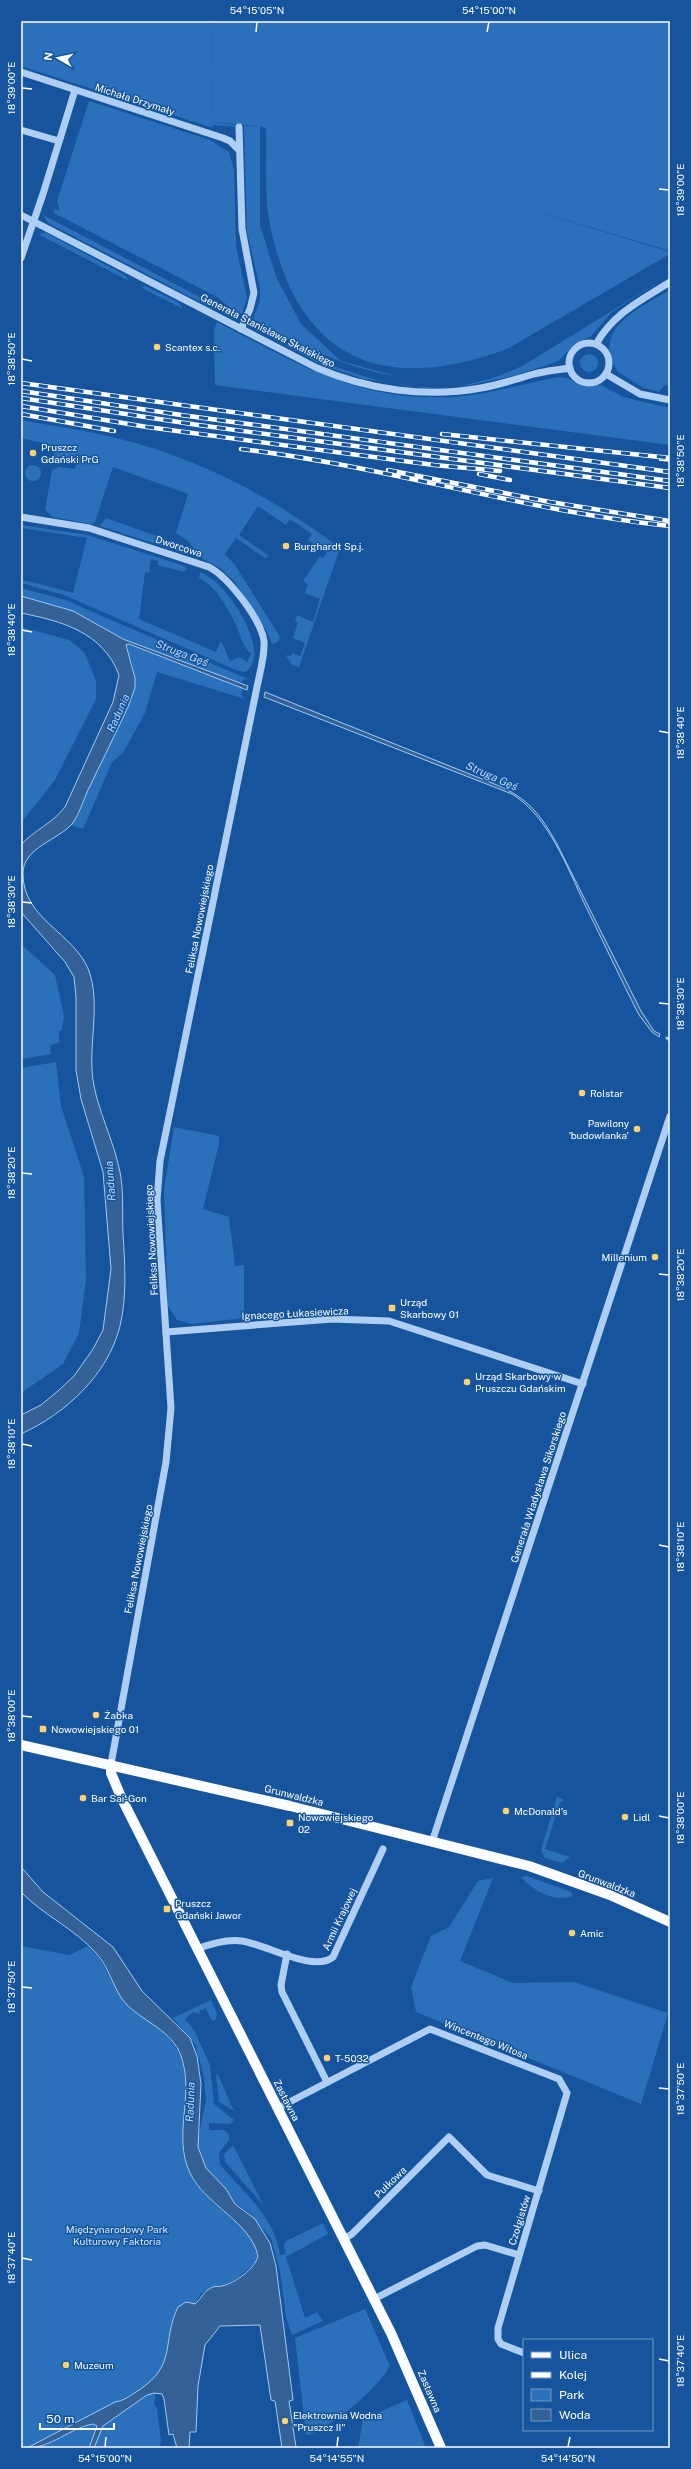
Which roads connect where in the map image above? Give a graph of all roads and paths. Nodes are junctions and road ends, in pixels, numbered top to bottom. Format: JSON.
{"nodes":[{"id":1,"x":21,"y":72,"type":"edge"},
{"id":2,"x":75,"y":90,"type":"junction"},
{"id":3,"x":239,"y":127,"type":"dead end"},
{"id":4,"x":21,"y":130,"type":"edge"},
{"id":5,"x":59,"y":141,"type":"junction"},
{"id":6,"x":238,"y":150,"type":"junction"},
{"id":7,"x":21,"y":215,"type":"edge"},
{"id":8,"x":34,"y":221,"type":"junction"},
{"id":9,"x":21,"y":258,"type":"edge"},
{"id":10,"x":670,"y":282,"type":"edge"},
{"id":11,"x":241,"y":329,"type":"junction"},
{"id":12,"x":596,"y":344,"type":"junction"},
{"id":13,"x":570,"y":368,"type":"junction"},
{"id":14,"x":606,"y":374,"type":"junction"},
{"id":15,"x":670,"y":400,"type":"edge"},
{"id":16,"x":21,"y":517,"type":"edge"},
{"id":17,"x":260,"y":672,"type":"joint"},
{"id":18,"x":670,"y":1116,"type":"edge"},
{"id":19,"x":166,"y":1332,"type":"junction"},
{"id":20,"x":583,"y":1384,"type":"junction"},
{"id":21,"x":21,"y":1745,"type":"edge"},
{"id":22,"x":111,"y":1764,"type":"junction"},
{"id":23,"x":432,"y":1842,"type":"junction"},
{"id":24,"x":382,"y":1849,"type":"dead end"},
{"id":25,"x":670,"y":1922,"type":"edge"},
{"id":26,"x":197,"y":1949,"type":"junction"},
{"id":27,"x":287,"y":1954,"type":"junction"},
{"id":28,"x":559,"y":2079,"type":"joint"},
{"id":29,"x":327,"y":2082,"type":"junction"},
{"id":30,"x":278,"y":2108,"type":"junction"},
{"id":31,"x":539,"y":2191,"type":"junction"},
{"id":32,"x":344,"y":2239,"type":"junction"},
{"id":33,"x":519,"y":2255,"type":"junction"},
{"id":34,"x":374,"y":2299,"type":"junction"},
{"id":35,"x":523,"y":2353,"type":"edge"},
{"id":36,"x":440,"y":2448,"type":"edge"}],
"edges":[{"from":1,"to":2,"type":"street","name":"Michała Drzymały"},
{"from":2,"to":5,"type":"street"},
{"from":2,"to":6,"type":"street","name":"Michała Drzymały"},
{"from":3,"to":6,"type":"street"},
{"from":4,"to":5,"type":"street"},
{"from":5,"to":8,"type":"street"},
{"from":6,"to":11,"type":"street"},
{"from":7,"to":8,"type":"street","name":"Generała Stanisława Skalskiego"},
{"from":8,"to":9,"type":"street"},
{"from":8,"to":11,"type":"street","name":"Generała Stanisława Skalskiego"},
{"from":10,"to":12,"type":"street"},
{"from":11,"to":13,"type":"street","name":"Generała Stanisława Skalskiego"},
{"from":12,"to":13,"type":"street"},
{"from":12,"to":14,"type":"street"},
{"from":13,"to":14,"type":"street"},
{"from":14,"to":15,"type":"street"},
{"from":16,"to":17,"type":"street","name":"Dworcowa"},
{"from":17,"to":19,"type":"street","name":"Feliksa Nowowiejskiego"},
{"from":18,"to":20,"type":"street","name":"Generała Władysława Sikorskiego"},
{"from":19,"to":20,"type":"street","name":"Ignacego Łukasiewicza"},
{"from":19,"to":22,"type":"street","name":"Feliksa Nowowiejskiego"},
{"from":20,"to":23,"type":"street","name":"Generała Władysława Sikorskiego"},
{"from":21,"to":22,"type":"main road","name":"Grunwaldzka"},
{"from":22,"to":23,"type":"main road","name":"Grunwaldzka"},
{"from":22,"to":26,"type":"main road","name":"Zastawna"},
{"from":23,"to":25,"type":"main road","name":"Grunwaldzka"},
{"from":24,"to":27,"type":"street","name":"Armii Krajowej"},
{"from":26,"to":27,"type":"street","name":"Armii Krajowej"},
{"from":26,"to":30,"type":"main road","name":"Zastawna"},
{"from":27,"to":29,"type":"street"},
{"from":28,"to":29,"type":"street","name":"Wincentego Witosa"},
{"from":28,"to":31,"type":"street","name":"Czołgistów"},
{"from":29,"to":30,"type":"street","name":"Wincentego Witosa"},
{"from":30,"to":32,"type":"main road","name":"Zastawna"},
{"from":31,"to":32,"type":"street","name":"Pułkowa"},
{"from":31,"to":33,"type":"street","name":"Czołgistów"},
{"from":32,"to":34,"type":"main road","name":"Zastawna"},
{"from":33,"to":34,"type":"street"},
{"from":33,"to":35,"type":"street","name":"Czołgistów"},
{"from":34,"to":36,"type":"main road","name":"Zastawna"}]}
